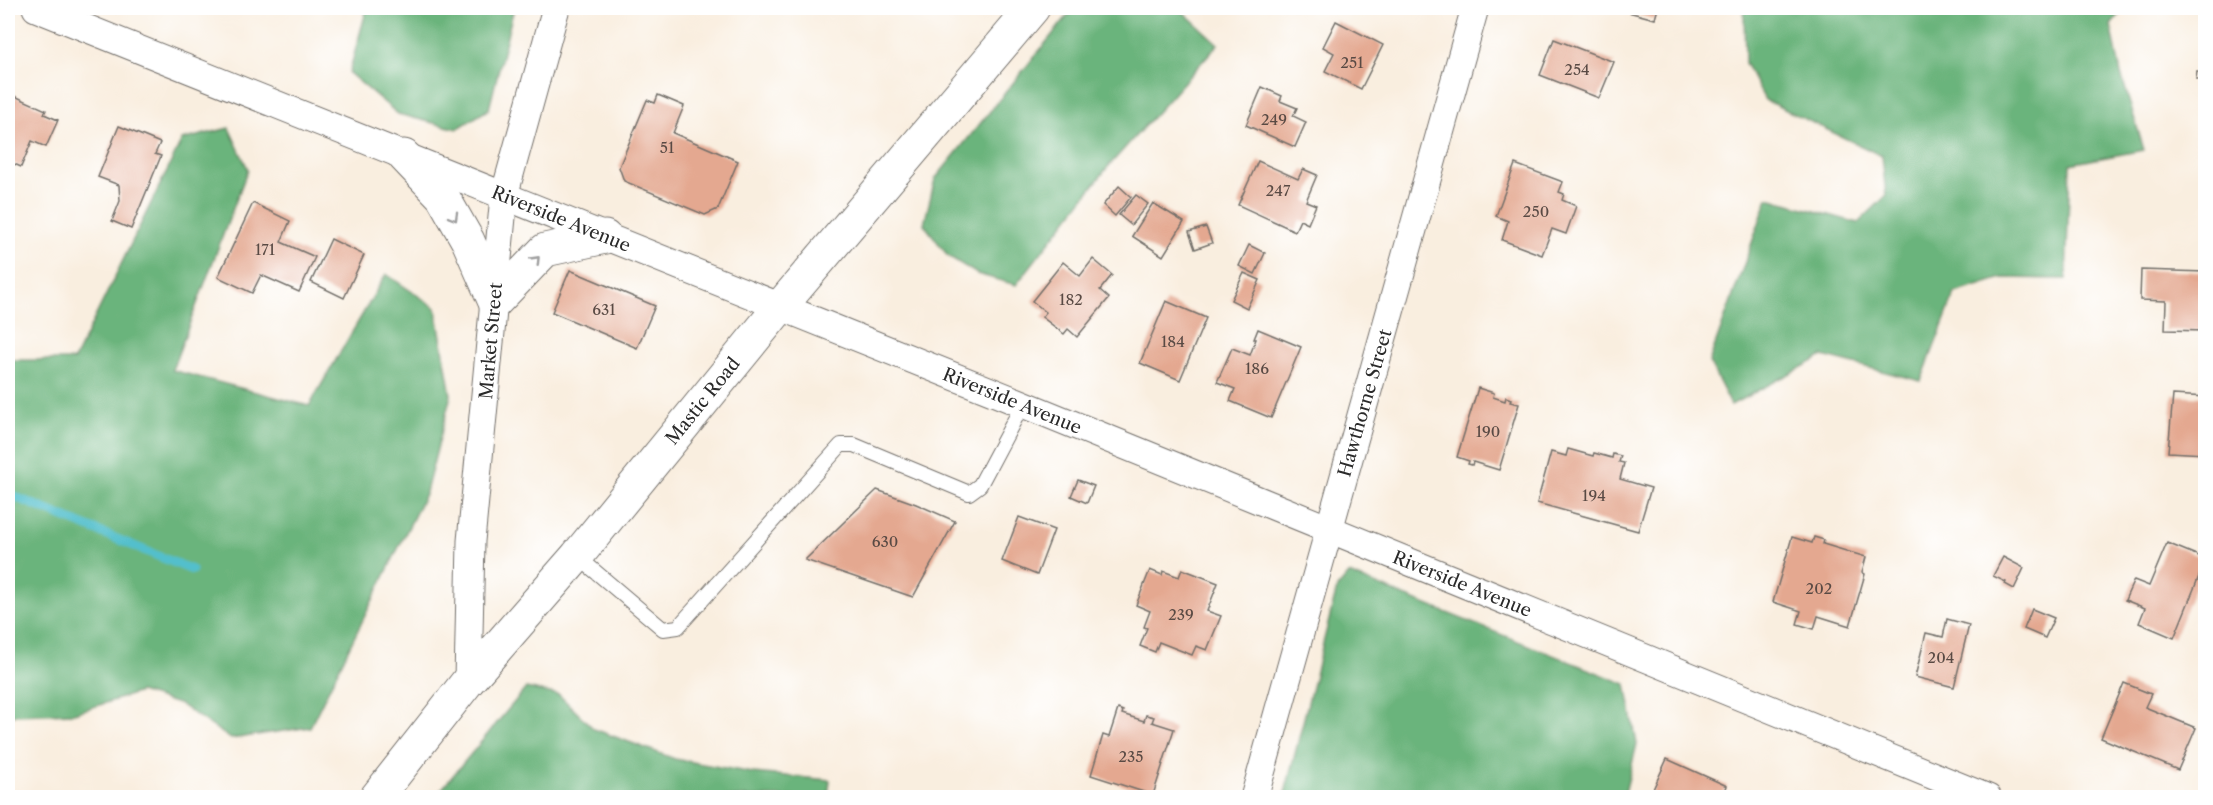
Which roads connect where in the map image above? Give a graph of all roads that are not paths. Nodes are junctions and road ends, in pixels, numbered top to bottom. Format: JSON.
{"nodes":[{"id":1,"x":36,"y":8,"type":"edge"},
{"id":2,"x":556,"y":8,"type":"edge"},
{"id":3,"x":1033,"y":8,"type":"edge"},
{"id":4,"x":1475,"y":8,"type":"edge"},
{"id":5,"x":404,"y":156,"type":"junction"},
{"id":6,"x":504,"y":196,"type":"junction"},
{"id":7,"x":605,"y":237,"type":"junction"},
{"id":8,"x":495,"y":302,"type":"junction"},
{"id":9,"x":780,"y":307,"type":"junction"},
{"id":10,"x":1023,"y":404,"type":"junction"},
{"id":11,"x":1329,"y":530,"type":"junction"},
{"id":12,"x":577,"y":556,"type":"junction"},
{"id":13,"x":468,"y":681,"type":"junction"},
{"id":14,"x":376,"y":798,"type":"edge"},
{"id":15,"x":1254,"y":798,"type":"edge"},
{"id":16,"x":1988,"y":798,"type":"edge"}],
"edges":[{"from":1,"to":5,"type":"street","name":"Riverside Avenue"},
{"from":2,"to":6,"type":"street","name":"Market Street"},
{"from":3,"to":9,"type":"main road","name":"Mastic Road"},
{"from":4,"to":11,"type":"street","name":"Hawthorne Street"},
{"from":5,"to":6,"type":"street","name":"Riverside Avenue"},
{"from":5,"to":8,"type":"main road","one_way":true},
{"from":6,"to":7,"type":"street","name":"Riverside Avenue"},
{"from":6,"to":8,"type":"street","name":"Market Street"},
{"from":8,"to":7,"type":"main road","one_way":true},
{"from":7,"to":9,"type":"street","name":"Riverside Avenue"},
{"from":8,"to":13,"type":"street","name":"Market Street"},
{"from":9,"to":10,"type":"street","name":"Riverside Avenue"},
{"from":9,"to":12,"type":"main road","name":"Mastic Road"},
{"from":10,"to":11,"type":"street","name":"Riverside Avenue"},
{"from":10,"to":12,"type":"lane"},
{"from":11,"to":15,"type":"street","name":"Hawthorne Street"},
{"from":11,"to":16,"type":"street","name":"Riverside Avenue"},
{"from":12,"to":13,"type":"main road","name":"Mastic Road"},
{"from":13,"to":14,"type":"main road","name":"Mastic Road"}]}
